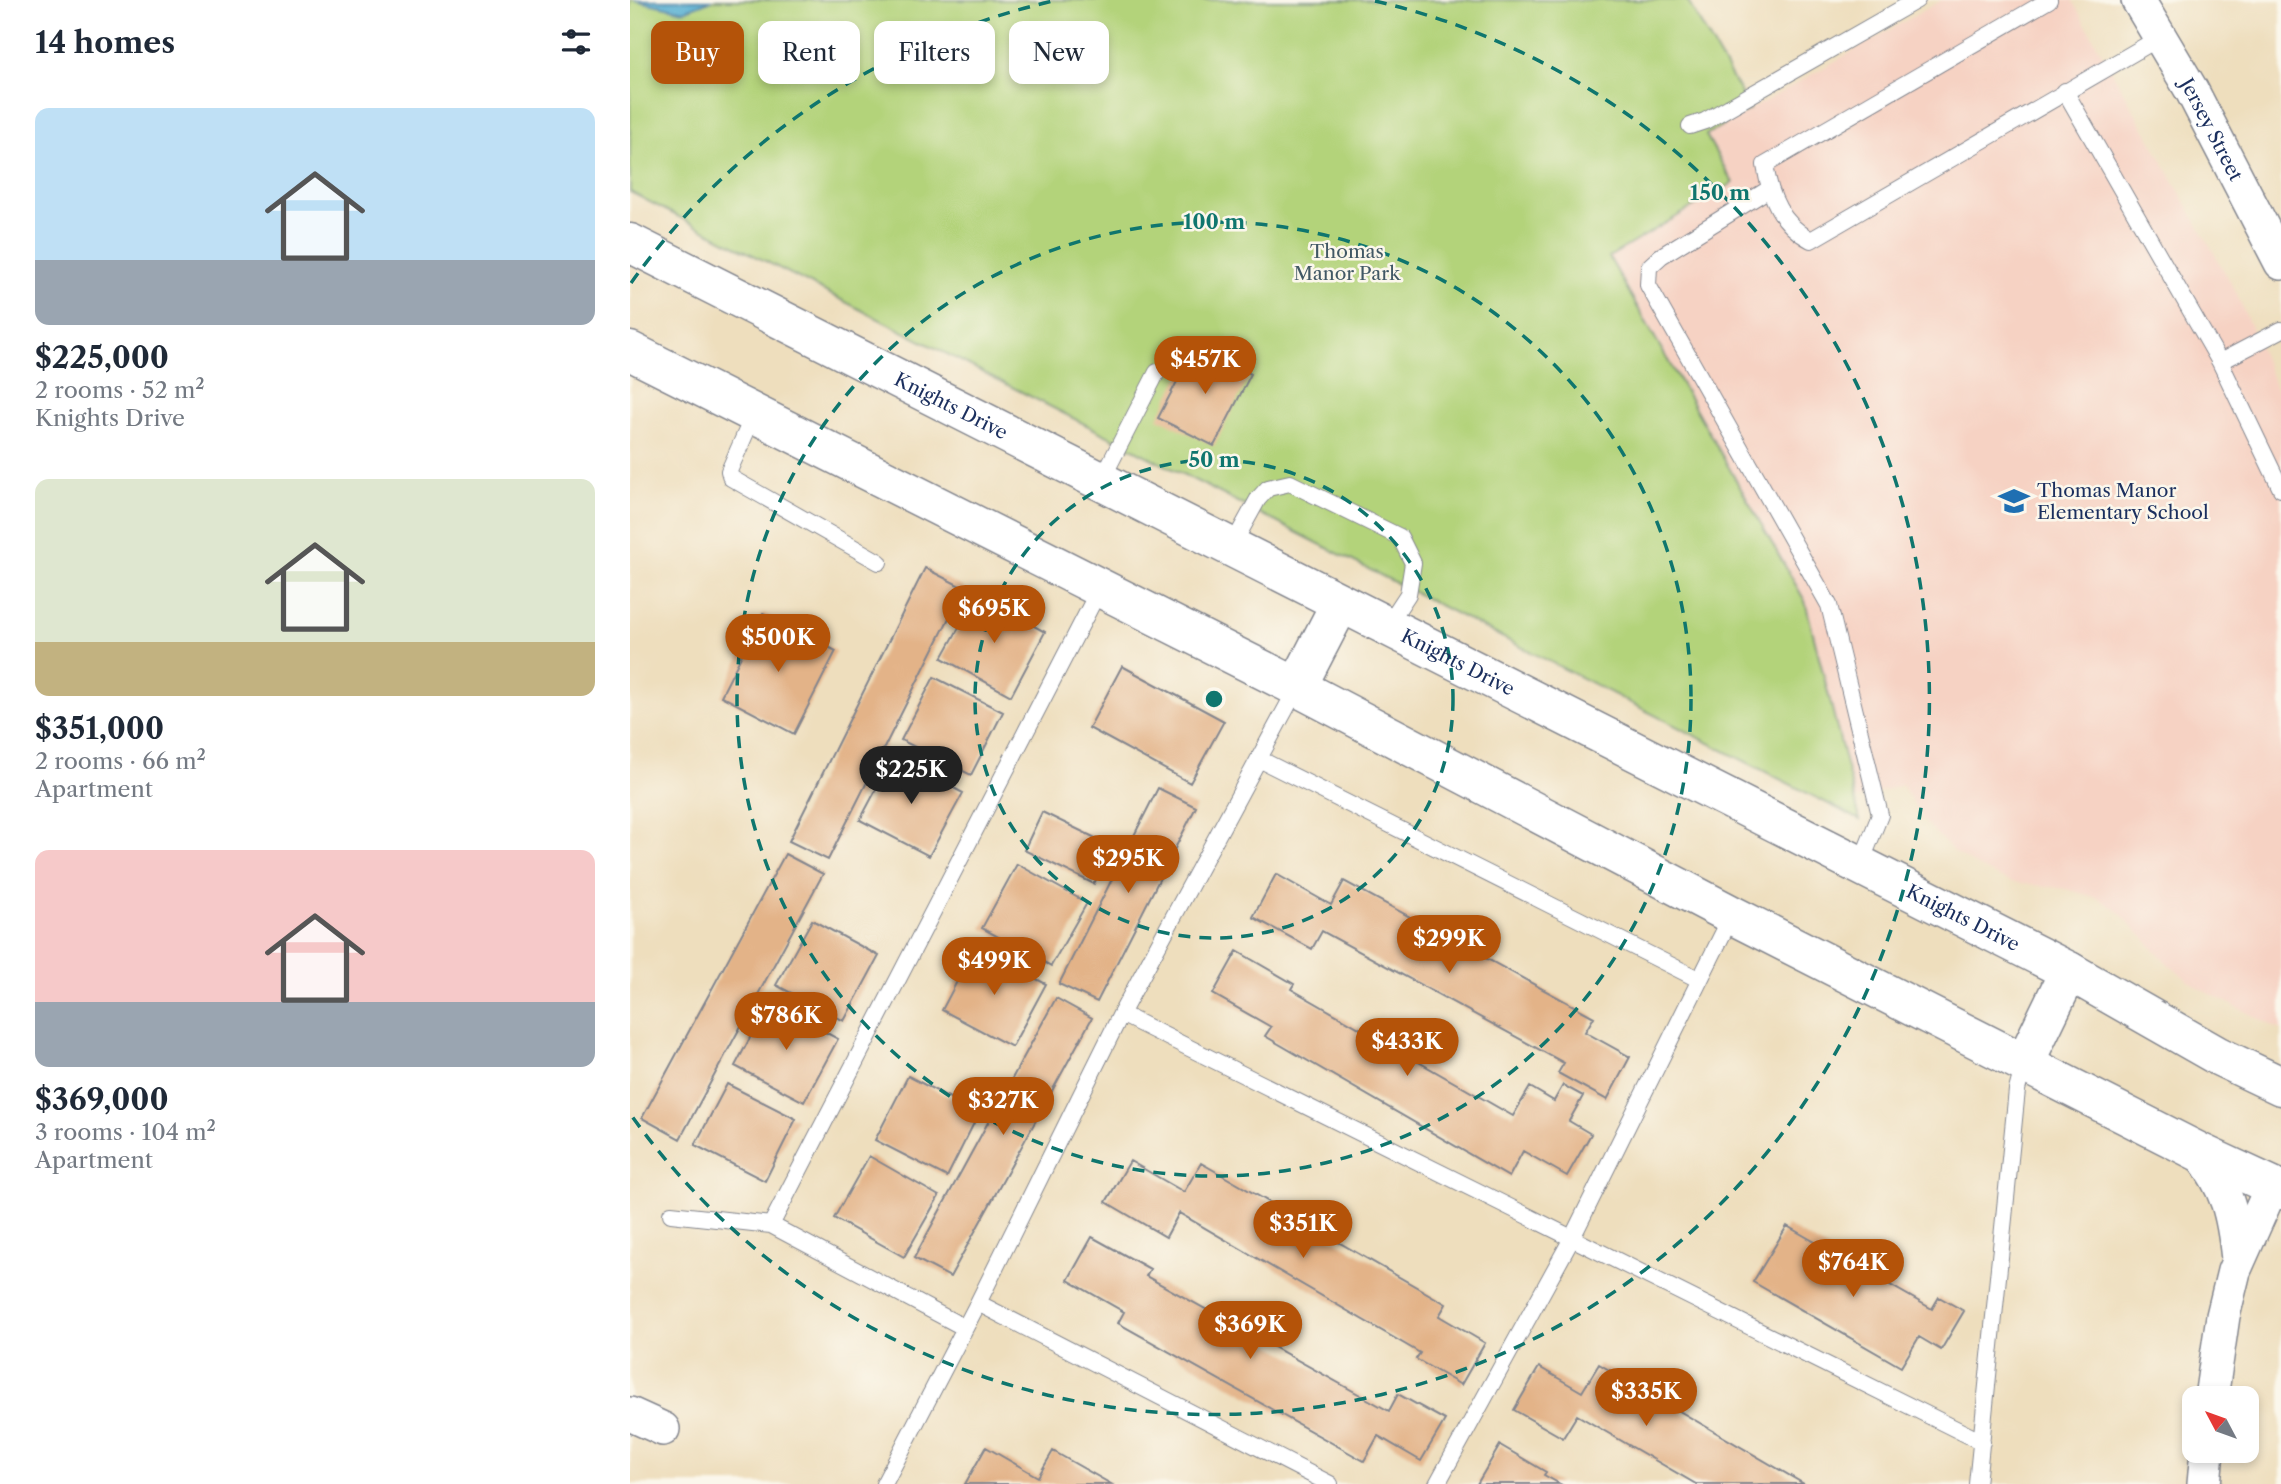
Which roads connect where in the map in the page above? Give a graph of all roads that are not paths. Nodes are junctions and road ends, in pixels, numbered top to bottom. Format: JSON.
{"nodes":[{"id":1,"x":1917,"y":0,"type":"edge"},
{"id":2,"x":2049,"y":0,"type":"edge"},
{"id":3,"x":2138,"y":0,"type":"edge"},
{"id":4,"x":2159,"y":38,"type":"junction"},
{"id":5,"x":2065,"y":91,"type":"junction"},
{"id":6,"x":1690,"y":126,"type":"dead end"},
{"id":7,"x":1769,"y":189,"type":"junction"},
{"id":8,"x":630,"y":243,"type":"edge"},
{"id":9,"x":2281,"y":262,"type":"edge"},
{"id":10,"x":2281,"y":330,"type":"edge"},
{"id":11,"x":630,"y":351,"type":"edge"},
{"id":12,"x":2220,"y":362,"type":"junction"},
{"id":13,"x":1157,"y":372,"type":"dead end"},
{"id":14,"x":754,"y":414,"type":"junction"},
{"id":15,"x":1101,"y":481,"type":"junction"},
{"id":16,"x":2281,"y":489,"type":"edge"},
{"id":17,"x":1231,"y":548,"type":"junction"},
{"id":18,"x":879,"y":562,"type":"dead end"},
{"id":19,"x":1099,"y":590,"type":"junction"},
{"id":20,"x":1340,"y":604,"type":"junction"},
{"id":21,"x":1386,"y":628,"type":"junction"},
{"id":22,"x":1297,"y":687,"type":"junction"},
{"id":23,"x":1261,"y":760,"type":"junction"},
{"id":24,"x":1860,"y":865,"type":"junction"},
{"id":25,"x":1732,"y":915,"type":"junction"},
{"id":26,"x":2069,"y":971,"type":"junction"},
{"id":27,"x":1700,"y":980,"type":"junction"},
{"id":28,"x":1121,"y":1014,"type":"junction"},
{"id":29,"x":2025,"y":1062,"type":"junction"},
{"id":30,"x":2281,"y":1086,"type":"edge"},
{"id":31,"x":2199,"y":1152,"type":"junction"},
{"id":32,"x":2277,"y":1188,"type":"edge"},
{"id":33,"x":671,"y":1214,"type":"dead end"},
{"id":34,"x":771,"y":1225,"type":"junction"},
{"id":35,"x":1571,"y":1240,"type":"junction"},
{"id":36,"x":2238,"y":1260,"type":"junction"},
{"id":37,"x":978,"y":1303,"type":"junction"},
{"id":38,"x":965,"y":1328,"type":"junction"},
{"id":39,"x":2213,"y":1386,"type":"edge"},
{"id":40,"x":630,"y":1414,"type":"edge"},
{"id":41,"x":663,"y":1429,"type":"dead end"},
{"id":42,"x":1982,"y":1442,"type":"junction"},
{"id":43,"x":2206,"y":1463,"type":"edge"},
{"id":44,"x":884,"y":1484,"type":"edge"},
{"id":45,"x":1330,"y":1484,"type":"edge"},
{"id":46,"x":1437,"y":1484,"type":"edge"},
{"id":47,"x":1977,"y":1484,"type":"edge"},
{"id":48,"x":2204,"y":1484,"type":"edge"}],
"edges":[{"from":1,"to":6,"type":"lane"},
{"from":2,"to":7,"type":"lane"},
{"from":3,"to":4,"type":"street","name":"Jersey Street"},
{"from":4,"to":5,"type":"lane"},
{"from":4,"to":9,"type":"street","name":"Jersey Street"},
{"from":5,"to":7,"type":"lane"},
{"from":5,"to":12,"type":"lane"},
{"from":7,"to":24,"type":"lane"},
{"from":8,"to":15,"type":"street","name":"Knights Drive"},
{"from":10,"to":12,"type":"lane"},
{"from":11,"to":14,"type":"street"},
{"from":12,"to":16,"type":"lane"},
{"from":13,"to":15,"type":"lane"},
{"from":14,"to":18,"type":"lane"},
{"from":14,"to":19,"type":"street"},
{"from":15,"to":17,"type":"street","name":"Knights Drive"},
{"from":17,"to":20,"type":"street","name":"Knights Drive"},
{"from":17,"to":21,"type":"lane"},
{"from":19,"to":22,"type":"street"},
{"from":19,"to":34,"type":"lane"},
{"from":20,"to":21,"type":"street","name":"Knights Drive"},
{"from":20,"to":22,"type":"street"},
{"from":21,"to":24,"type":"street","name":"Knights Drive"},
{"from":22,"to":23,"type":"lane"},
{"from":22,"to":25,"type":"street"},
{"from":23,"to":27,"type":"lane"},
{"from":23,"to":28,"type":"lane"},
{"from":24,"to":26,"type":"street","name":"Knights Drive"},
{"from":25,"to":27,"type":"lane"},
{"from":25,"to":29,"type":"street"},
{"from":26,"to":29,"type":"street"},
{"from":26,"to":30,"type":"street","name":"Knights Drive"},
{"from":27,"to":35,"type":"lane"},
{"from":28,"to":35,"type":"lane"},
{"from":28,"to":37,"type":"lane"},
{"from":29,"to":31,"type":"street"},
{"from":29,"to":42,"type":"lane"},
{"from":31,"to":32,"type":"street"},
{"from":31,"to":36,"type":"street"},
{"from":32,"to":36,"type":"street"},
{"from":33,"to":34,"type":"lane"},
{"from":34,"to":38,"type":"lane"},
{"from":35,"to":42,"type":"lane"},
{"from":35,"to":46,"type":"lane"},
{"from":36,"to":39,"type":"street"},
{"from":37,"to":38,"type":"lane"},
{"from":37,"to":45,"type":"lane"},
{"from":38,"to":44,"type":"lane"},
{"from":40,"to":41,"type":"street"},
{"from":42,"to":47,"type":"lane"},
{"from":43,"to":48,"type":"street"}]}
